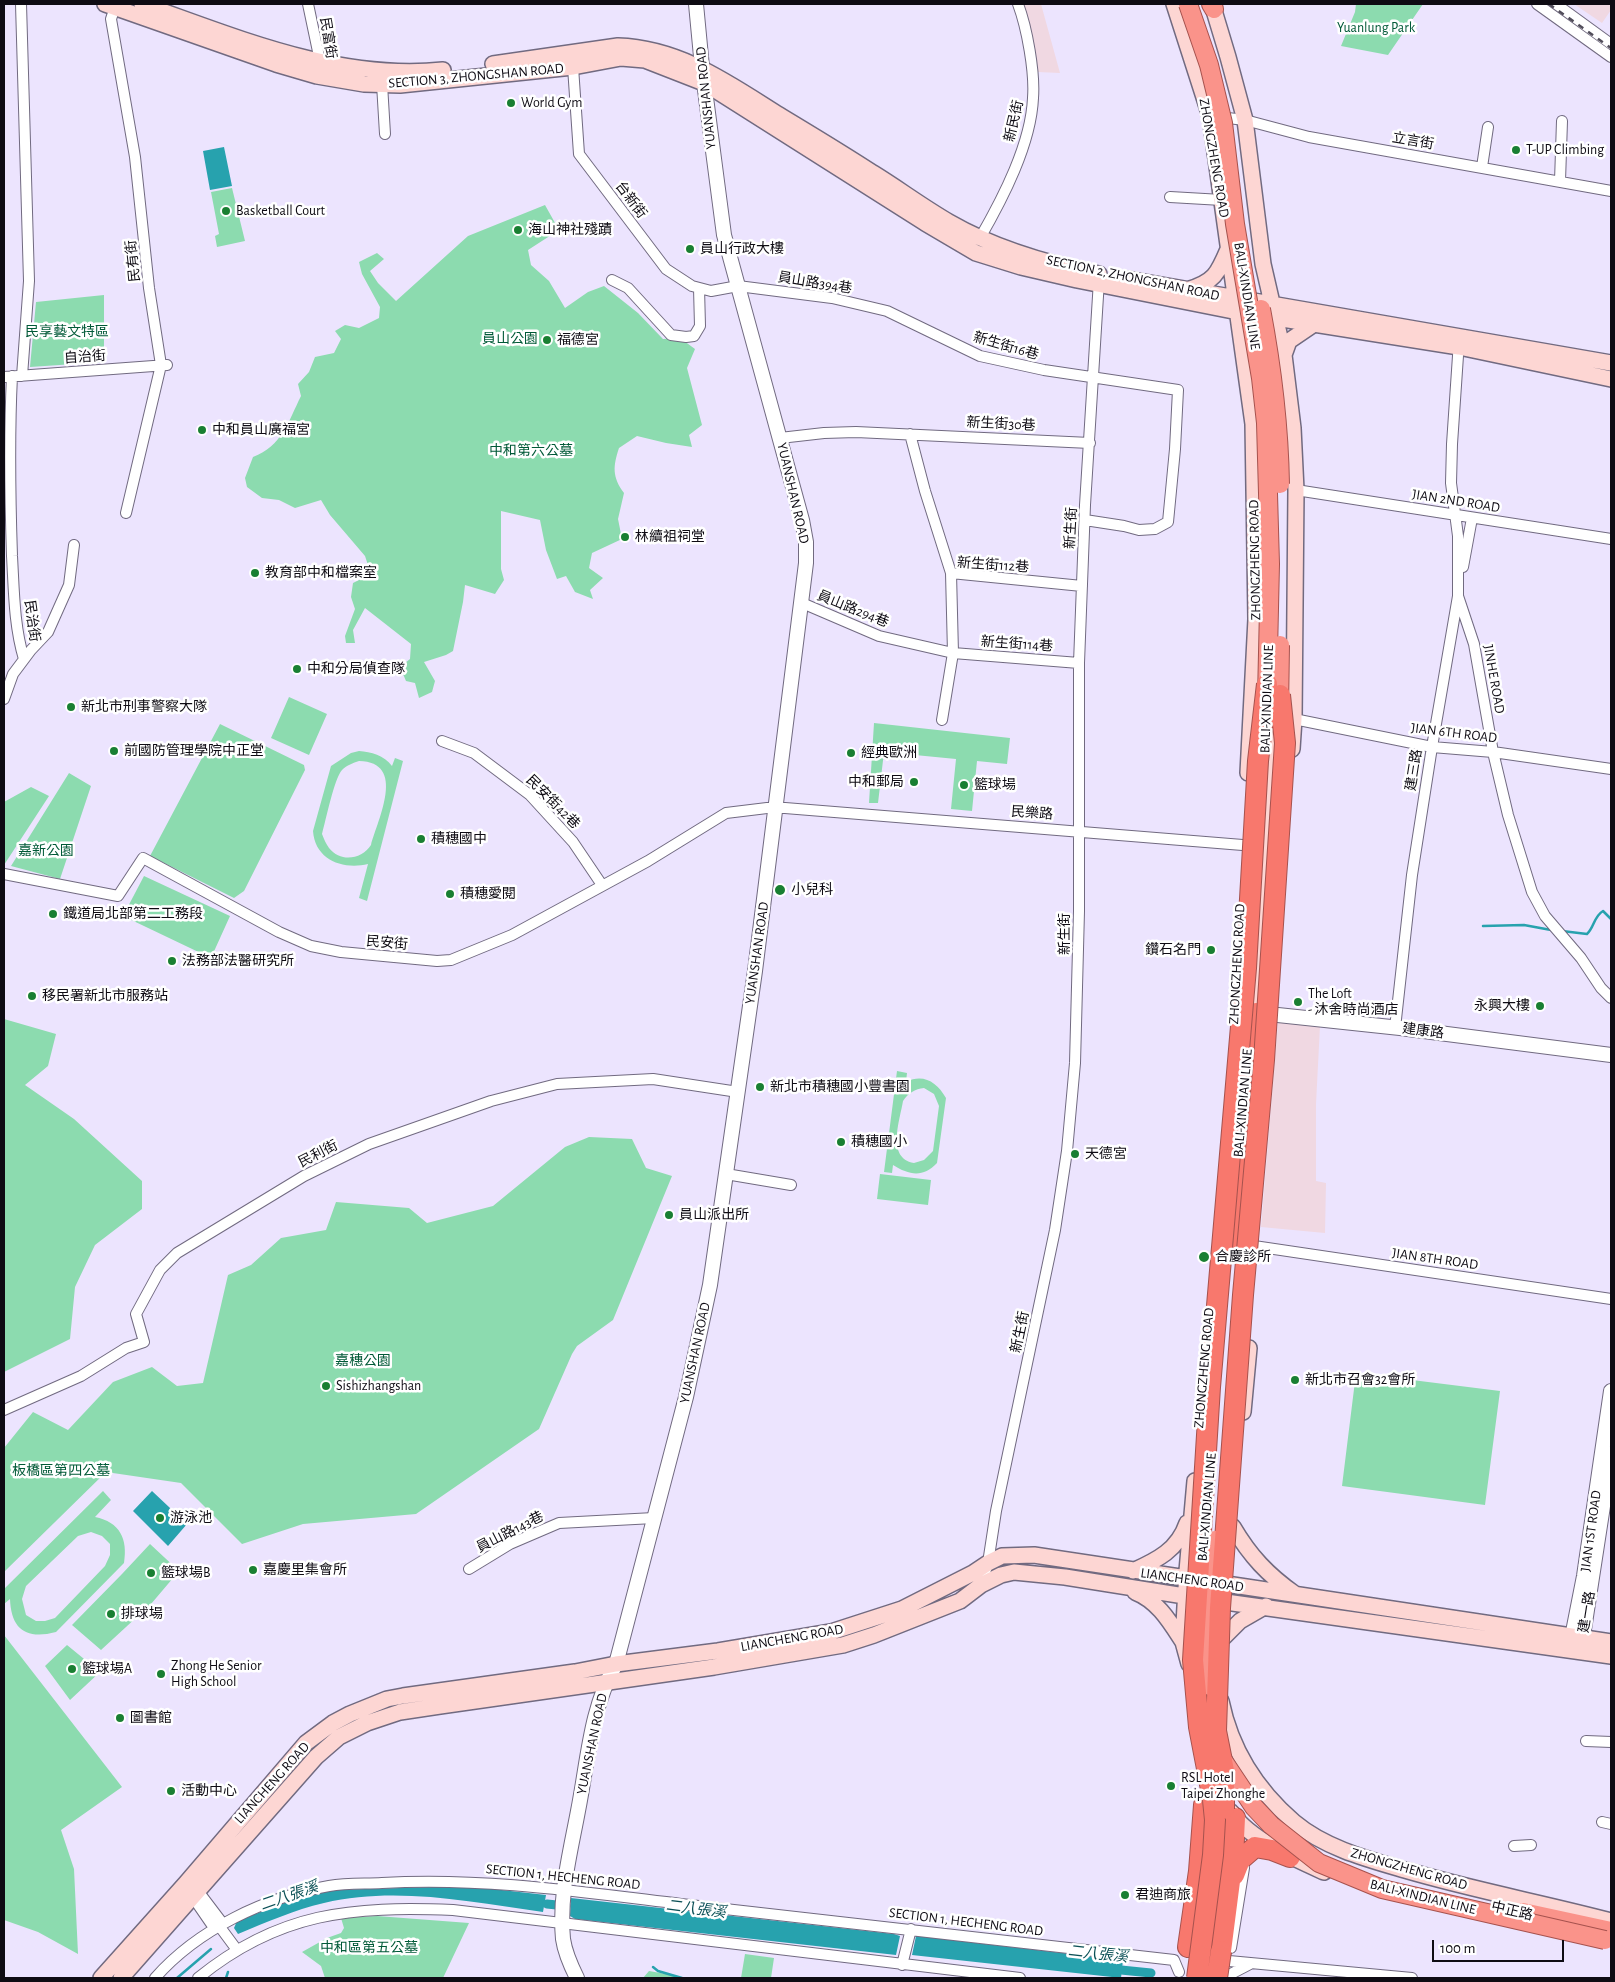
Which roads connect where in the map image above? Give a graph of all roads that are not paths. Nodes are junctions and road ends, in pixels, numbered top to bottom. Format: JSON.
{"nodes":[{"id":1,"x":21,"y":4,"type":"edge"},
{"id":2,"x":142,"y":4,"type":"edge"},
{"id":3,"x":308,"y":4,"type":"edge"},
{"id":4,"x":696,"y":4,"type":"edge"},
{"id":5,"x":1018,"y":4,"type":"edge"},
{"id":6,"x":1174,"y":4,"type":"edge"},
{"id":7,"x":1188,"y":4,"type":"edge"},
{"id":8,"x":1196,"y":4,"type":"edge"},
{"id":9,"x":1537,"y":4,"type":"edge"},
{"id":10,"x":1556,"y":4,"type":"edge"},
{"id":11,"x":112,"y":5,"type":"edge"},
{"id":12,"x":1212,"y":6,"type":"edge"},
{"id":13,"x":1611,"y":44,"type":"edge"},
{"id":14,"x":1611,"y":57,"type":"edge"},
{"id":15,"x":573,"y":67,"type":"junction"},
{"id":16,"x":702,"y":67,"type":"junction"},
{"id":17,"x":318,"y":69,"type":"junction"},
{"id":18,"x":704,"y":83,"type":"junction"},
{"id":19,"x":382,"y":84,"type":"junction"},
{"id":20,"x":1210,"y":116,"type":"junction"},
{"id":21,"x":1245,"y":120,"type":"junction"},
{"id":22,"x":1562,"y":121,"type":"dead end"},
{"id":23,"x":1488,"y":127,"type":"dead end"},
{"id":24,"x":385,"y":134,"type":"dead end"},
{"id":25,"x":1482,"y":167,"type":"junction"},
{"id":26,"x":1560,"y":181,"type":"junction"},
{"id":27,"x":1611,"y":191,"type":"edge"},
{"id":28,"x":1170,"y":197,"type":"dead end"},
{"id":29,"x":1222,"y":200,"type":"junction"},
{"id":30,"x":980,"y":238,"type":"junction"},
{"id":31,"x":1229,"y":247,"type":"junction"},
{"id":32,"x":1263,"y":264,"type":"junction"},
{"id":33,"x":1232,"y":265,"type":"junction"},
{"id":34,"x":1099,"y":279,"type":"junction"},
{"id":35,"x":612,"y":280,"type":"dead end"},
{"id":36,"x":738,"y":286,"type":"junction"},
{"id":37,"x":699,"y":288,"type":"junction"},
{"id":38,"x":1184,"y":290,"type":"junction"},
{"id":39,"x":1237,"y":306,"type":"junction"},
{"id":40,"x":1255,"y":308,"type":"junction"},
{"id":41,"x":887,"y":311,"type":"joint"},
{"id":42,"x":1274,"y":312,"type":"junction"},
{"id":43,"x":1314,"y":324,"type":"junction"},
{"id":44,"x":1459,"y":341,"type":"junction"},
{"id":45,"x":1284,"y":355,"type":"junction"},
{"id":46,"x":1611,"y":363,"type":"edge"},
{"id":47,"x":164,"y":365,"type":"junction"},
{"id":48,"x":13,"y":376,"type":"edge"},
{"id":49,"x":1094,"y":378,"type":"junction"},
{"id":50,"x":1611,"y":379,"type":"edge"},
{"id":51,"x":910,"y":434,"type":"junction"},
{"id":52,"x":780,"y":438,"type":"junction"},
{"id":53,"x":1090,"y":443,"type":"junction"},
{"id":54,"x":1296,"y":490,"type":"junction"},
{"id":55,"x":126,"y":513,"type":"dead end"},
{"id":56,"x":1456,"y":514,"type":"junction"},
{"id":57,"x":1472,"y":518,"type":"junction"},
{"id":58,"x":1085,"y":520,"type":"junction"},
{"id":59,"x":1611,"y":539,"type":"edge"},
{"id":60,"x":74,"y":545,"type":"dead end"},
{"id":61,"x":951,"y":573,"type":"junction"},
{"id":62,"x":1082,"y":586,"type":"junction"},
{"id":63,"x":1458,"y":596,"type":"junction"},
{"id":64,"x":802,"y":602,"type":"junction"},
{"id":65,"x":953,"y":653,"type":"junction"},
{"id":66,"x":24,"y":659,"type":"junction"},
{"id":67,"x":1078,"y":663,"type":"junction"},
{"id":68,"x":1274,"y":689,"type":"junction"},
{"id":69,"x":4,"y":699,"type":"edge"},
{"id":70,"x":1294,"y":719,"type":"junction"},
{"id":71,"x":942,"y":720,"type":"dead end"},
{"id":72,"x":442,"y":741,"type":"dead end"},
{"id":73,"x":1432,"y":747,"type":"junction"},
{"id":74,"x":1493,"y":752,"type":"junction"},
{"id":75,"x":1611,"y":769,"type":"edge"},
{"id":76,"x":776,"y":807,"type":"junction"},
{"id":77,"x":1078,"y":830,"type":"junction"},
{"id":78,"x":1244,"y":845,"type":"junction"},
{"id":79,"x":1266,"y":847,"type":"junction"},
{"id":80,"x":1286,"y":849,"type":"junction"},
{"id":81,"x":4,"y":874,"type":"edge"},
{"id":82,"x":602,"y":885,"type":"junction"},
{"id":83,"x":1611,"y":998,"type":"edge"},
{"id":84,"x":1234,"y":1010,"type":"junction"},
{"id":85,"x":1265,"y":1014,"type":"junction"},
{"id":86,"x":1395,"y":1028,"type":"junction"},
{"id":87,"x":1611,"y":1055,"type":"edge"},
{"id":88,"x":738,"y":1092,"type":"junction"},
{"id":89,"x":726,"y":1174,"type":"junction"},
{"id":90,"x":791,"y":1185,"type":"dead end"},
{"id":91,"x":1245,"y":1245,"type":"junction"},
{"id":92,"x":1611,"y":1299,"type":"edge"},
{"id":93,"x":1611,"y":1391,"type":"edge"},
{"id":94,"x":4,"y":1410,"type":"edge"},
{"id":95,"x":1611,"y":1454,"type":"edge"},
{"id":96,"x":1192,"y":1507,"type":"junction"},
{"id":97,"x":654,"y":1518,"type":"junction"},
{"id":98,"x":1233,"y":1527,"type":"junction"},
{"id":99,"x":988,"y":1563,"type":"junction"},
{"id":100,"x":469,"y":1569,"type":"dead end"},
{"id":101,"x":1133,"y":1571,"type":"junction"},
{"id":102,"x":1192,"y":1580,"type":"junction"},
{"id":103,"x":981,"y":1585,"type":"junction"},
{"id":104,"x":1222,"y":1585,"type":"junction"},
{"id":105,"x":1119,"y":1586,"type":"junction"},
{"id":106,"x":1296,"y":1595,"type":"junction"},
{"id":107,"x":1191,"y":1597,"type":"junction"},
{"id":108,"x":1221,"y":1601,"type":"junction"},
{"id":109,"x":1266,"y":1606,"type":"junction"},
{"id":110,"x":1224,"y":1637,"type":"junction"},
{"id":111,"x":1183,"y":1642,"type":"junction"},
{"id":112,"x":1611,"y":1642,"type":"edge"},
{"id":113,"x":1576,"y":1644,"type":"junction"},
{"id":114,"x":1611,"y":1656,"type":"edge"},
{"id":115,"x":616,"y":1664,"type":"junction"},
{"id":116,"x":1218,"y":1675,"type":"junction"},
{"id":117,"x":605,"y":1683,"type":"junction"},
{"id":118,"x":1215,"y":1731,"type":"junction"},
{"id":119,"x":1586,"y":1741,"type":"dead end"},
{"id":120,"x":1611,"y":1742,"type":"edge"},
{"id":121,"x":1212,"y":1795,"type":"junction"},
{"id":122,"x":1259,"y":1804,"type":"junction"},
{"id":123,"x":1235,"y":1818,"type":"junction"},
{"id":124,"x":1295,"y":1823,"type":"junction"},
{"id":125,"x":1531,"y":1845,"type":"dead end"},
{"id":126,"x":1514,"y":1846,"type":"dead end"},
{"id":127,"x":1285,"y":1853,"type":"junction"},
{"id":128,"x":1316,"y":1854,"type":"junction"},
{"id":129,"x":1230,"y":1884,"type":"junction"},
{"id":130,"x":192,"y":1890,"type":"junction"},
{"id":131,"x":563,"y":1893,"type":"junction"},
{"id":132,"x":563,"y":1921,"type":"junction"},
{"id":133,"x":1611,"y":1921,"type":"edge"},
{"id":134,"x":220,"y":1927,"type":"junction"},
{"id":135,"x":911,"y":1930,"type":"junction"},
{"id":136,"x":1609,"y":1940,"type":"edge"},
{"id":137,"x":237,"y":1950,"type":"junction"},
{"id":138,"x":1229,"y":1962,"type":"junction"},
{"id":139,"x":1251,"y":1964,"type":"junction"},
{"id":140,"x":902,"y":1965,"type":"junction"},
{"id":141,"x":1185,"y":1977,"type":"edge"},
{"id":142,"x":102,"y":1978,"type":"edge"},
{"id":143,"x":121,"y":1978,"type":"edge"},
{"id":144,"x":156,"y":1978,"type":"edge"},
{"id":145,"x":198,"y":1978,"type":"edge"},
{"id":146,"x":577,"y":1978,"type":"edge"},
{"id":147,"x":1020,"y":1978,"type":"edge"},
{"id":148,"x":1206,"y":1978,"type":"edge"},
{"id":149,"x":1223,"y":1978,"type":"edge"},
{"id":150,"x":1412,"y":1978,"type":"edge"}],
"edges":[{"from":1,"to":48,"type":"street","name":"民治街"},
{"from":2,"to":17,"type":"main road","name":"SECTION 3, ZHONGSHAN ROAD"},
{"from":3,"to":17,"type":"street","name":"民富街"},
{"from":4,"to":16,"type":"street","name":"YUANSHAN ROAD"},
{"from":5,"to":30,"type":"street","name":"新民街"},
{"from":6,"to":20,"type":"main road","name":"ZHONGZHENG ROAD"},
{"from":7,"to":68,"type":"highway","name":"BALI-XINDIAN LINE","bridge":true},
{"from":8,"to":68,"type":"highway","name":"BALI-XINDIAN LINE","bridge":true},
{"from":9,"to":14,"type":"street"},
{"from":10,"to":13,"type":"street"},
{"from":11,"to":17,"type":"main road","name":"SECTION 3, ZHONGSHAN ROAD"},
{"from":11,"to":47,"type":"street","name":"民有街"},
{"from":12,"to":21,"type":"main road"},
{"from":15,"to":18,"type":"main road","name":"SECTION 3, ZHONGSHAN ROAD"},
{"from":15,"to":19,"type":"main road","name":"SECTION 3, ZHONGSHAN ROAD"},
{"from":15,"to":37,"type":"street","name":"台新街"},
{"from":16,"to":17,"type":"main road","name":"SECTION 3, ZHONGSHAN ROAD"},
{"from":16,"to":18,"type":"street","name":"YUANSHAN ROAD"},
{"from":16,"to":30,"type":"main road","name":"SECTION 2, ZHONGSHAN ROAD"},
{"from":17,"to":19,"type":"main road","name":"SECTION 3, ZHONGSHAN ROAD"},
{"from":18,"to":34,"type":"main road","name":"SECTION 2, ZHONGSHAN ROAD"},
{"from":18,"to":36,"type":"street","name":"YUANSHAN ROAD"},
{"from":19,"to":24,"type":"street"},
{"from":20,"to":21,"type":"street","name":"立言街"},
{"from":20,"to":29,"type":"main road","name":"ZHONGZHENG ROAD"},
{"from":21,"to":25,"type":"street","name":"立言街"},
{"from":21,"to":32,"type":"main road"},
{"from":22,"to":26,"type":"street"},
{"from":23,"to":25,"type":"street"},
{"from":25,"to":26,"type":"street","name":"立言街"},
{"from":26,"to":27,"type":"street","name":"立言街"},
{"from":28,"to":29,"type":"street"},
{"from":29,"to":31,"type":"main road","name":"ZHONGZHENG ROAD"},
{"from":30,"to":34,"type":"main road","name":"SECTION 2, ZHONGSHAN ROAD"},
{"from":31,"to":33,"type":"main road","name":"ZHONGZHENG ROAD"},
{"from":31,"to":38,"type":"main road"},
{"from":32,"to":40,"type":"main road"},
{"from":32,"to":42,"type":"main road"},
{"from":33,"to":39,"type":"main road","name":"ZHONGZHENG ROAD"},
{"from":33,"to":40,"type":"main road"},
{"from":34,"to":38,"type":"main road","name":"SECTION 2, ZHONGSHAN ROAD"},
{"from":34,"to":39,"type":"main road","name":"SECTION 2, ZHONGSHAN ROAD"},
{"from":34,"to":49,"type":"street","name":"新生街"},
{"from":35,"to":37,"type":"street"},
{"from":36,"to":37,"type":"street","name":"台新街"},
{"from":36,"to":41,"type":"street","name":"員山路394巷"},
{"from":36,"to":52,"type":"street","name":"YUANSHAN ROAD"},
{"from":38,"to":39,"type":"main road","name":"SECTION 2, ZHONGSHAN ROAD"},
{"from":39,"to":40,"type":"main road","name":"SECTION 2, ZHONGSHAN ROAD"},
{"from":39,"to":78,"type":"main road","name":"ZHONGZHENG ROAD"},
{"from":40,"to":42,"type":"main road","name":"SECTION 2, ZHONGSHAN ROAD"},
{"from":40,"to":79,"type":"main road"},
{"from":41,"to":49,"type":"street","name":"新生街16巷"},
{"from":42,"to":43,"type":"main road","name":"SECTION 2, ZHONGSHAN ROAD"},
{"from":42,"to":44,"type":"main road","name":"SECTION 2, ZHONGSHAN ROAD"},
{"from":42,"to":45,"type":"main road"},
{"from":43,"to":44,"type":"main road","name":"SECTION 2, ZHONGSHAN ROAD"},
{"from":43,"to":45,"type":"main road"},
{"from":44,"to":46,"type":"main road","name":"SECTION 2, ZHONGSHAN ROAD"},
{"from":44,"to":50,"type":"main road","name":"SECTION 2, ZHONGSHAN ROAD"},
{"from":44,"to":56,"type":"street","name":"JINHE ROAD"},
{"from":45,"to":54,"type":"main road"},
{"from":47,"to":48,"type":"street","name":"自治街"},
{"from":47,"to":55,"type":"street","name":"民有街"},
{"from":48,"to":66,"type":"street","name":"民治街"},
{"from":49,"to":53,"type":"street","name":"新生街"},
{"from":49,"to":58,"type":"street","name":"新生街16巷"},
{"from":51,"to":52,"type":"street","name":"新生街30巷"},
{"from":51,"to":53,"type":"street","name":"新生街30巷"},
{"from":51,"to":61,"type":"street"},
{"from":52,"to":64,"type":"street","name":"YUANSHAN ROAD"},
{"from":53,"to":58,"type":"street","name":"新生街"},
{"from":54,"to":56,"type":"street","name":"JIAN 2ND ROAD"},
{"from":54,"to":70,"type":"main road"},
{"from":56,"to":57,"type":"street","name":"JIAN 2ND ROAD"},
{"from":56,"to":63,"type":"street","name":"JINHE ROAD"},
{"from":57,"to":59,"type":"street","name":"JIAN 2ND ROAD"},
{"from":57,"to":63,"type":"street","name":"建三路"},
{"from":58,"to":62,"type":"street","name":"新生街"},
{"from":60,"to":66,"type":"street"},
{"from":61,"to":62,"type":"street","name":"新生街112巷"},
{"from":61,"to":65,"type":"street","name":"新生街112巷"},
{"from":62,"to":67,"type":"street","name":"新生街"},
{"from":63,"to":73,"type":"street","name":"建三路"},
{"from":63,"to":74,"type":"street","name":"JINHE ROAD"},
{"from":64,"to":65,"type":"street","name":"員山路294巷"},
{"from":64,"to":76,"type":"street","name":"YUANSHAN ROAD"},
{"from":65,"to":67,"type":"street","name":"新生街114巷"},
{"from":65,"to":71,"type":"street","name":"新生街112巷"},
{"from":66,"to":69,"type":"street"},
{"from":67,"to":77,"type":"street","name":"新生街"},
{"from":68,"to":118,"type":"highway","bridge":true},
{"from":68,"to":118,"type":"highway","bridge":true},
{"from":68,"to":136,"type":"highway","name":"BALI-XINDIAN LINE","bridge":true},
{"from":70,"to":73,"type":"street","name":"JIAN 6TH ROAD"},
{"from":70,"to":80,"type":"main road"},
{"from":72,"to":82,"type":"street","name":"民安街42巷"},
{"from":73,"to":74,"type":"street","name":"JIAN 6TH ROAD"},
{"from":73,"to":86,"type":"street","name":"建三路"},
{"from":74,"to":75,"type":"street","name":"JIAN 6TH ROAD"},
{"from":74,"to":83,"type":"street","name":"JINHE ROAD"},
{"from":76,"to":77,"type":"street","name":"民樂路"},
{"from":76,"to":82,"type":"street","name":"民安街"},
{"from":76,"to":88,"type":"street","name":"YUANSHAN ROAD"},
{"from":77,"to":78,"type":"street","name":"民樂路"},
{"from":77,"to":99,"type":"street","name":"新生街"},
{"from":78,"to":79,"type":"street","name":"民樂路"},
{"from":78,"to":84,"type":"main road","name":"ZHONGZHENG ROAD"},
{"from":79,"to":80,"type":"street","name":"民樂路"},
{"from":79,"to":85,"type":"main road"},
{"from":80,"to":85,"type":"main road"},
{"from":81,"to":82,"type":"street","name":"民安街"},
{"from":84,"to":85,"type":"street","name":"建康路"},
{"from":84,"to":96,"type":"main road","name":"ZHONGZHENG ROAD"},
{"from":85,"to":86,"type":"street","name":"建康路"},
{"from":85,"to":91,"type":"highway"},
{"from":86,"to":87,"type":"street","name":"建康路"},
{"from":88,"to":89,"type":"street","name":"YUANSHAN ROAD"},
{"from":88,"to":94,"type":"street","name":"民利街"},
{"from":89,"to":90,"type":"street"},
{"from":89,"to":97,"type":"street","name":"YUANSHAN ROAD"},
{"from":91,"to":92,"type":"street","name":"JIAN 8TH ROAD"},
{"from":91,"to":98,"type":"main road","name":"ZHONGZHENG ROAD"},
{"from":91,"to":118,"type":"highway","bridge":true},
{"from":93,"to":113,"type":"street","name":"JIAN 1ST ROAD"},
{"from":95,"to":113,"type":"street","name":"建一路"},
{"from":96,"to":101,"type":"main road"},
{"from":96,"to":102,"type":"main road","name":"ZHONGZHENG ROAD"},
{"from":97,"to":100,"type":"street","name":"員山路143巷"},
{"from":97,"to":115,"type":"street","name":"YUANSHAN ROAD"},
{"from":98,"to":104,"type":"main road","name":"ZHONGZHENG ROAD"},
{"from":98,"to":106,"type":"main road"},
{"from":99,"to":101,"type":"main road","name":"LIANCHENG ROAD"},
{"from":99,"to":103,"type":"street","name":"新生街"},
{"from":99,"to":115,"type":"main road","name":"LIANCHENG ROAD"},
{"from":101,"to":102,"type":"main road","name":"LIANCHENG ROAD"},
{"from":102,"to":104,"type":"main road","name":"LIANCHENG ROAD"},
{"from":102,"to":107,"type":"main road","name":"ZHONGZHENG ROAD"},
{"from":103,"to":105,"type":"main road","name":"LIANCHENG ROAD"},
{"from":103,"to":117,"type":"main road","name":"LIANCHENG ROAD"},
{"from":104,"to":106,"type":"main road","name":"LIANCHENG ROAD"},
{"from":104,"to":108,"type":"main road","name":"ZHONGZHENG ROAD"},
{"from":105,"to":107,"type":"main road","name":"LIANCHENG ROAD"},
{"from":105,"to":111,"type":"main road"},
{"from":106,"to":113,"type":"main road","name":"LIANCHENG ROAD"},
{"from":107,"to":108,"type":"main road","name":"LIANCHENG ROAD"},
{"from":107,"to":111,"type":"main road","name":"ZHONGZHENG ROAD"},
{"from":108,"to":109,"type":"main road","name":"LIANCHENG ROAD"},
{"from":108,"to":110,"type":"main road","name":"ZHONGZHENG ROAD"},
{"from":108,"to":116,"type":"main road"},
{"from":109,"to":110,"type":"main road"},
{"from":109,"to":113,"type":"main road","name":"LIANCHENG ROAD"},
{"from":110,"to":116,"type":"main road","name":"ZHONGZHENG ROAD"},
{"from":111,"to":121,"type":"main road","name":"ZHONGZHENG ROAD"},
{"from":112,"to":113,"type":"main road","name":"LIANCHENG ROAD"},
{"from":113,"to":114,"type":"main road","name":"LIANCHENG ROAD"},
{"from":115,"to":117,"type":"street","name":"YUANSHAN ROAD"},
{"from":115,"to":130,"type":"main road","name":"LIANCHENG ROAD"},
{"from":116,"to":118,"type":"main road","name":"ZHONGZHENG ROAD"},
{"from":117,"to":130,"type":"main road","name":"LIANCHENG ROAD"},
{"from":117,"to":131,"type":"street","name":"YUANSHAN ROAD"},
{"from":118,"to":121,"type":"main road"},
{"from":118,"to":124,"type":"main road","name":"ZHONGZHENG ROAD"},
{"from":118,"to":141,"type":"highway","bridge":true},
{"from":118,"to":148,"type":"highway","bridge":true},
{"from":119,"to":120,"type":"street"},
{"from":121,"to":122,"type":"main road","name":"中正路"},
{"from":121,"to":123,"type":"main road","name":"ZHONGZHENG ROAD"},
{"from":121,"to":141,"type":"street"},
{"from":121,"to":141,"type":"highway"},
{"from":122,"to":124,"type":"main road"},
{"from":122,"to":128,"type":"main road","name":"中正路"},
{"from":123,"to":127,"type":"main road","name":"ZHONGZHENG ROAD"},
{"from":123,"to":129,"type":"highway"},
{"from":124,"to":133,"type":"main road","name":"ZHONGZHENG ROAD"},
{"from":125,"to":126,"type":"street"},
{"from":127,"to":128,"type":"main road"},
{"from":127,"to":129,"type":"highway"},
{"from":127,"to":136,"type":"main road","name":"ZHONGZHENG ROAD"},
{"from":127,"to":138,"type":"street"},
{"from":128,"to":136,"type":"main road","name":"中正路"},
{"from":129,"to":149,"type":"highway","bridge":true},
{"from":130,"to":134,"type":"street"},
{"from":130,"to":142,"type":"main road","name":"LIANCHENG ROAD"},
{"from":130,"to":143,"type":"main road","name":"LIANCHENG ROAD"},
{"from":131,"to":132,"type":"street","name":"YUANSHAN ROAD"},
{"from":131,"to":134,"type":"street","name":"SECTION 1, HECHENG ROAD"},
{"from":131,"to":135,"type":"street","name":"SECTION 1, HECHENG ROAD"},
{"from":132,"to":137,"type":"street"},
{"from":132,"to":140,"type":"street"},
{"from":132,"to":146,"type":"street"},
{"from":134,"to":137,"type":"street"},
{"from":134,"to":144,"type":"street","name":"SECTION 1, HECHENG ROAD"},
{"from":135,"to":140,"type":"street"},
{"from":135,"to":141,"type":"street","name":"SECTION 1, HECHENG ROAD"},
{"from":137,"to":145,"type":"street"},
{"from":138,"to":139,"type":"street"},
{"from":138,"to":149,"type":"street"},
{"from":139,"to":149,"type":"street"},
{"from":139,"to":150,"type":"street"},
{"from":140,"to":147,"type":"street"},
{"from":141,"to":149,"type":"street"}]}
